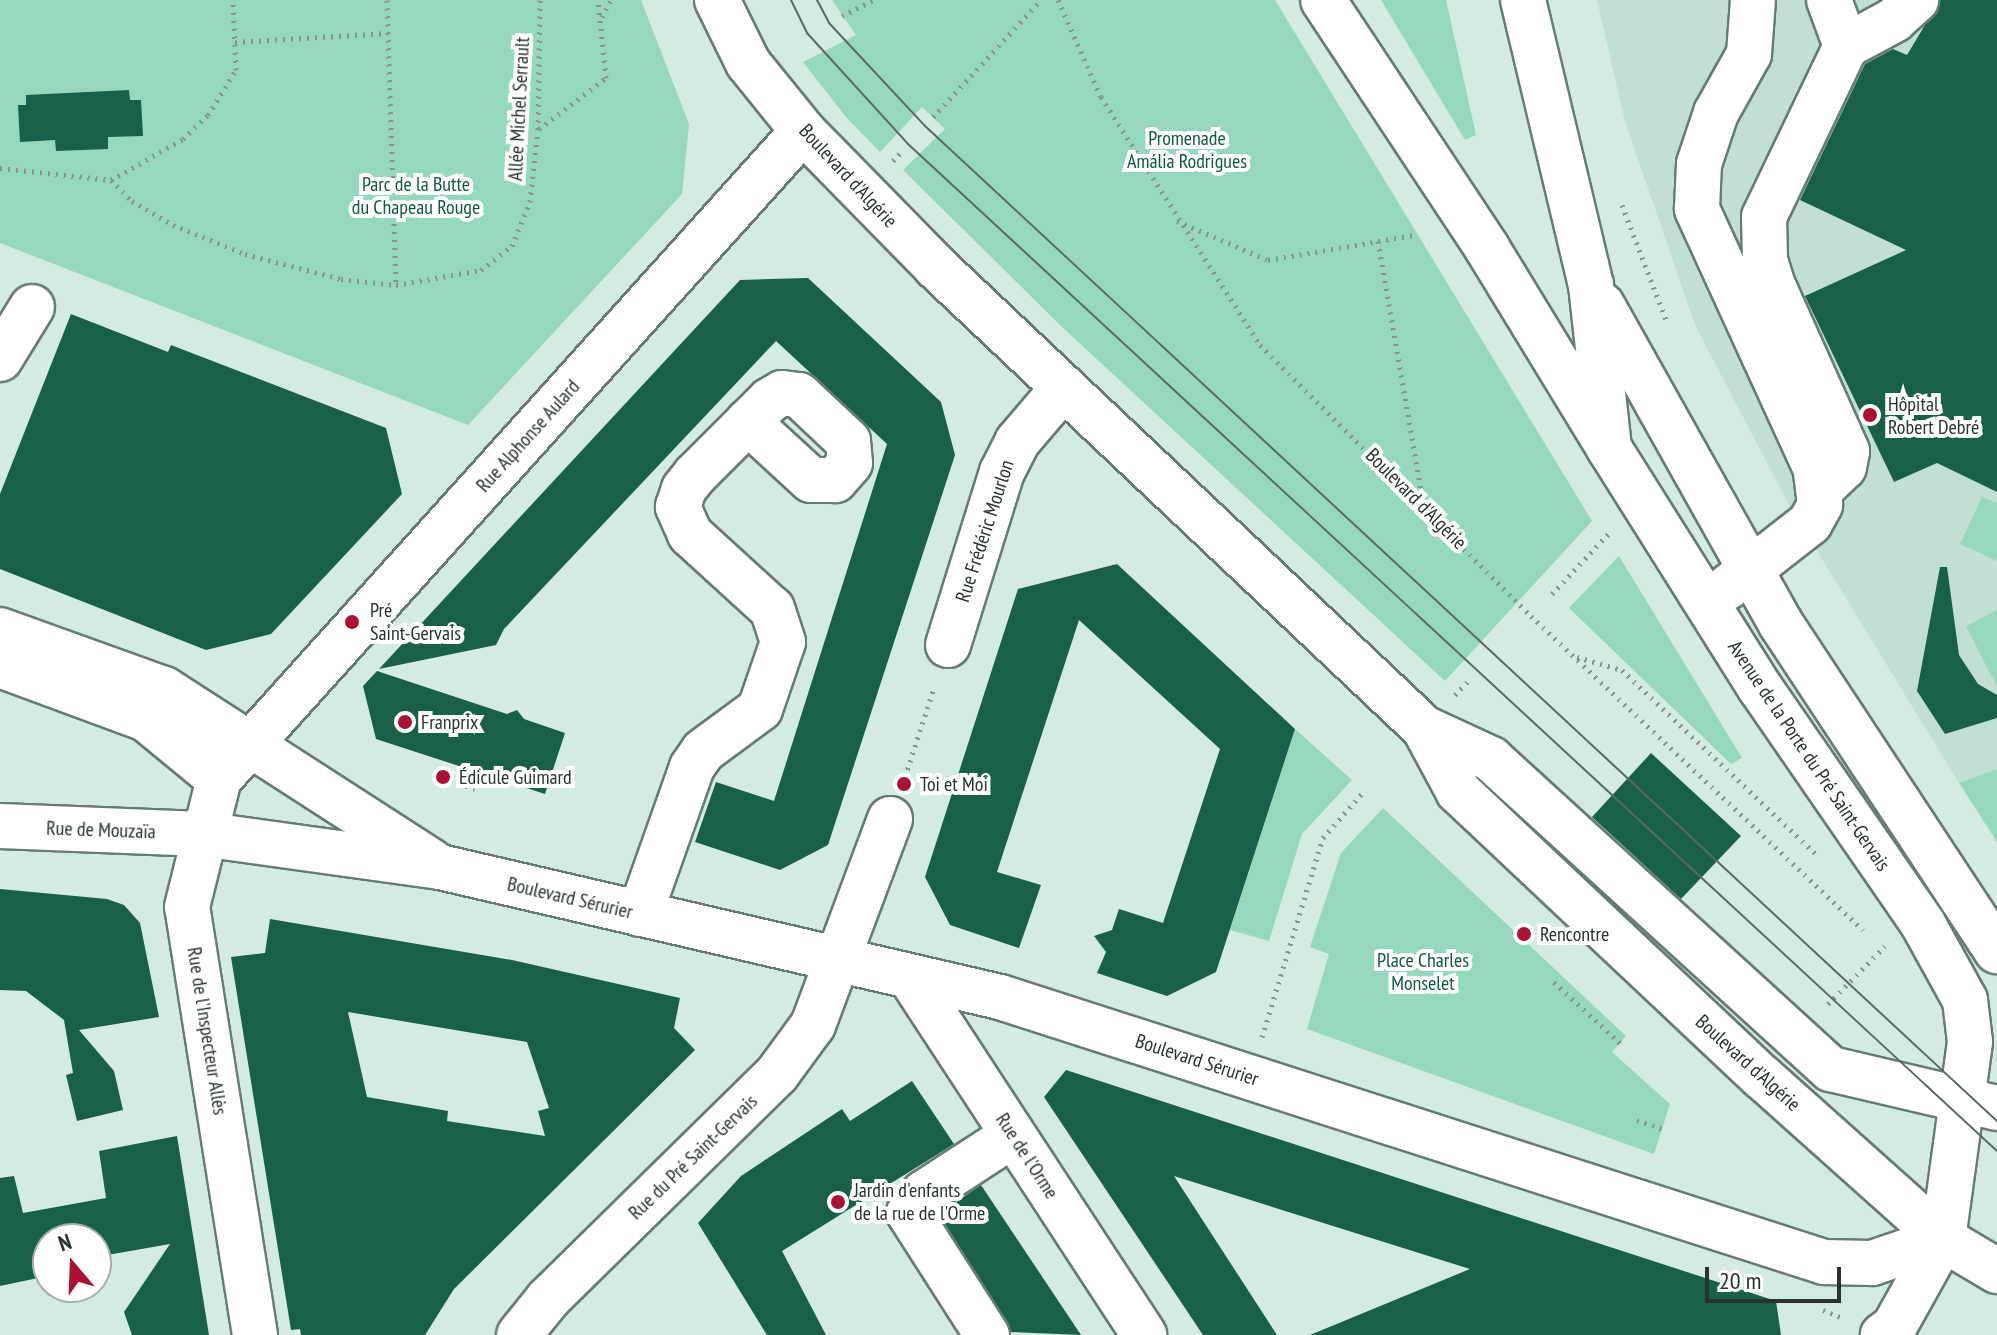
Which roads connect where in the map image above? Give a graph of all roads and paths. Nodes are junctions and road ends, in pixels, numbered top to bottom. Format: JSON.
{"nodes":[{"id":1,"x":233,"y":0,"type":"edge"},
{"id":2,"x":387,"y":0,"type":"edge"},
{"id":3,"x":540,"y":0,"type":"edge"},
{"id":4,"x":598,"y":0,"type":"edge"},
{"id":5,"x":611,"y":0,"type":"edge"},
{"id":6,"x":717,"y":0,"type":"edge"},
{"id":7,"x":873,"y":0,"type":"edge"},
{"id":8,"x":1041,"y":0,"type":"edge"},
{"id":9,"x":1058,"y":0,"type":"edge"},
{"id":10,"x":1323,"y":0,"type":"edge"},
{"id":11,"x":1523,"y":0,"type":"edge"},
{"id":12,"x":1753,"y":0,"type":"edge"},
{"id":13,"x":1829,"y":0,"type":"edge"},
{"id":14,"x":1916,"y":0,"type":"edge"},
{"id":15,"x":842,"y":16,"type":"dead end"},
{"id":16,"x":601,"y":19,"type":"junction"},
{"id":17,"x":388,"y":33,"type":"junction"},
{"id":18,"x":235,"y":42,"type":"junction"},
{"id":19,"x":1846,"y":46,"type":"junction"},
{"id":20,"x":933,"y":117,"type":"dead end"},
{"id":21,"x":538,"y":130,"type":"junction"},
{"id":22,"x":803,"y":131,"type":"junction"},
{"id":23,"x":0,"y":168,"type":"edge"},
{"id":24,"x":111,"y":180,"type":"junction"},
{"id":25,"x":1619,"y":194,"type":"dead end"},
{"id":26,"x":1176,"y":221,"type":"junction"},
{"id":27,"x":1415,"y":235,"type":"dead end"},
{"id":28,"x":1378,"y":241,"type":"junction"},
{"id":29,"x":396,"y":285,"type":"junction"},
{"id":30,"x":1591,"y":285,"type":"junction"},
{"id":31,"x":32,"y":307,"type":"dead end"},
{"id":32,"x":1671,"y":330,"type":"dead end"},
{"id":33,"x":0,"y":359,"type":"edge"},
{"id":34,"x":1064,"y":387,"type":"junction"},
{"id":35,"x":748,"y":422,"type":"dead end"},
{"id":36,"x":1609,"y":448,"type":"junction"},
{"id":37,"x":1820,"y":490,"type":"junction"},
{"id":38,"x":1424,"y":507,"type":"junction"},
{"id":39,"x":1604,"y":538,"type":"dead end"},
{"id":40,"x":1750,"y":572,"type":"junction"},
{"id":41,"x":1552,"y":594,"type":"dead end"},
{"id":42,"x":1706,"y":602,"type":"junction"},
{"id":43,"x":0,"y":630,"type":"edge"},
{"id":44,"x":1574,"y":656,"type":"junction"},
{"id":45,"x":942,"y":662,"type":"joint"},
{"id":46,"x":0,"y":665,"type":"edge"},
{"id":47,"x":1471,"y":678,"type":"dead end"},
{"id":48,"x":1438,"y":713,"type":"junction"},
{"id":49,"x":252,"y":742,"type":"junction"},
{"id":50,"x":909,"y":766,"type":"dead end"},
{"id":51,"x":436,"y":775,"type":"dead end"},
{"id":52,"x":219,"y":779,"type":"junction"},
{"id":53,"x":475,"y":789,"type":"dead end"},
{"id":54,"x":1364,"y":791,"type":"dead end"},
{"id":55,"x":890,"y":819,"type":"dead end"},
{"id":56,"x":0,"y":826,"type":"edge"},
{"id":57,"x":202,"y":834,"type":"junction"},
{"id":58,"x":1822,"y":859,"type":"dead end"},
{"id":59,"x":440,"y":867,"type":"junction"},
{"id":60,"x":640,"y":914,"type":"junction"},
{"id":61,"x":1863,"y":930,"type":"dead end"},
{"id":62,"x":1881,"y":946,"type":"dead end"},
{"id":63,"x":1997,"y":951,"type":"edge"},
{"id":64,"x":839,"y":960,"type":"junction"},
{"id":65,"x":910,"y":977,"type":"junction"},
{"id":66,"x":1554,"y":982,"type":"dead end"},
{"id":67,"x":1825,"y":1008,"type":"dead end"},
{"id":68,"x":1262,"y":1037,"type":"dead end"},
{"id":69,"x":1620,"y":1043,"type":"dead end"},
{"id":70,"x":1979,"y":1104,"type":"edge"},
{"id":71,"x":1637,"y":1120,"type":"dead end"},
{"id":72,"x":1663,"y":1129,"type":"dead end"},
{"id":73,"x":1013,"y":1135,"type":"junction"},
{"id":74,"x":1943,"y":1239,"type":"junction"},
{"id":75,"x":1997,"y":1271,"type":"edge"},
{"id":76,"x":255,"y":1335,"type":"edge"},
{"id":77,"x":519,"y":1335,"type":"edge"},
{"id":78,"x":987,"y":1335,"type":"edge"},
{"id":79,"x":1144,"y":1335,"type":"edge"},
{"id":80,"x":1883,"y":1335,"type":"edge"}],
"edges":[{"from":1,"to":18,"type":"path"},
{"from":2,"to":17,"type":"path"},
{"from":3,"to":21,"type":"path","name":"Allée Michel Serrault"},
{"from":4,"to":16,"type":"path"},
{"from":5,"to":16,"type":"path"},
{"from":6,"to":22,"type":"main road","name":"Boulevard d'Algérie"},
{"from":7,"to":15,"type":"path"},
{"from":8,"to":20,"type":"path"},
{"from":9,"to":26,"type":"path","name":"Boulevard d'Algérie"},
{"from":10,"to":36,"type":"main road"},
{"from":11,"to":30,"type":"main road","name":"Avenue de la Porte du Pré Saint-Gervais"},
{"from":12,"to":37,"type":"main road"},
{"from":13,"to":19,"type":"main road"},
{"from":14,"to":19,"type":"main road"},
{"from":16,"to":21,"type":"path"},
{"from":17,"to":18,"type":"path"},
{"from":17,"to":29,"type":"path"},
{"from":18,"to":24,"type":"path"},
{"from":19,"to":37,"type":"main road"},
{"from":21,"to":29,"type":"path","name":"Allée Michel Serrault"},
{"from":22,"to":34,"type":"main road","name":"Boulevard d'Algérie"},
{"from":22,"to":49,"type":"main road","name":"Rue Alphonse Aulard"},
{"from":23,"to":24,"type":"path"},
{"from":24,"to":29,"type":"path","name":"Allée Michel Serrault"},
{"from":25,"to":32,"type":"path"},
{"from":26,"to":28,"type":"path"},
{"from":26,"to":38,"type":"path","name":"Boulevard d'Algérie"},
{"from":27,"to":28,"type":"path"},
{"from":28,"to":38,"type":"path"},
{"from":30,"to":36,"type":"main road","name":"Avenue de la Porte du Pré Saint-Gervais"},
{"from":30,"to":40,"type":"main road","name":"Avenue de la Porte du Pré Saint-Gervais"},
{"from":31,"to":33,"type":"main road"},
{"from":34,"to":45,"type":"main road","name":"Rue Frédéric Mourlon"},
{"from":34,"to":48,"type":"main road","name":"Boulevard d'Algérie"},
{"from":35,"to":60,"type":"main road"},
{"from":36,"to":42,"type":"main road","name":"Avenue de la Porte du Pré Saint-Gervais"},
{"from":37,"to":40,"type":"main road"},
{"from":38,"to":44,"type":"path","name":"Boulevard d'Algérie"},
{"from":39,"to":41,"type":"path"},
{"from":40,"to":42,"type":"main road"},
{"from":40,"to":63,"type":"main road","name":"Avenue de la Porte du Pré Saint-Gervais"},
{"from":42,"to":70,"type":"main road","name":"Avenue de la Porte du Pré Saint-Gervais"},
{"from":43,"to":49,"type":"main road","name":"Boulevard Sérurier"},
{"from":44,"to":58,"type":"path"},
{"from":44,"to":61,"type":"path","name":"Boulevard d'Algérie"},
{"from":45,"to":50,"type":"path"},
{"from":46,"to":52,"type":"main road"},
{"from":47,"to":48,"type":"path"},
{"from":48,"to":70,"type":"main road","name":"Boulevard d'Algérie"},
{"from":48,"to":74,"type":"main road","name":"Boulevard d'Algérie"},
{"from":49,"to":52,"type":"main road","name":"Rue de l'Inspecteur Allès"},
{"from":49,"to":59,"type":"main road","name":"Boulevard Sérurier"},
{"from":51,"to":53,"type":"path"},
{"from":52,"to":57,"type":"main road","name":"Rue de l'Inspecteur Allès"},
{"from":54,"to":68,"type":"path"},
{"from":55,"to":64,"type":"main road"},
{"from":56,"to":57,"type":"main road","name":"Rue de Mouzaïa"},
{"from":57,"to":59,"type":"main road","name":"Boulevard Sérurier"},
{"from":57,"to":76,"type":"main road","name":"Rue de l'Inspecteur Allès"},
{"from":59,"to":60,"type":"main road","name":"Boulevard Sérurier"},
{"from":60,"to":64,"type":"main road","name":"Boulevard Sérurier"},
{"from":62,"to":67,"type":"path"},
{"from":64,"to":65,"type":"main road","name":"Boulevard Sérurier"},
{"from":64,"to":77,"type":"main road","name":"Rue du Pré Saint-Gervais"},
{"from":65,"to":73,"type":"main road","name":"Rue de l'Orme"},
{"from":65,"to":74,"type":"main road","name":"Boulevard Sérurier"},
{"from":66,"to":69,"type":"path"},
{"from":70,"to":74,"type":"main road","name":"Avenue de la Porte du Pré Saint-Gervais"},
{"from":71,"to":72,"type":"path"},
{"from":73,"to":78,"type":"main road"},
{"from":73,"to":79,"type":"main road","name":"Rue de l'Orme"},
{"from":74,"to":75,"type":"main road","name":"Boulevard d'Algérie"},
{"from":74,"to":80,"type":"main road"}]}
